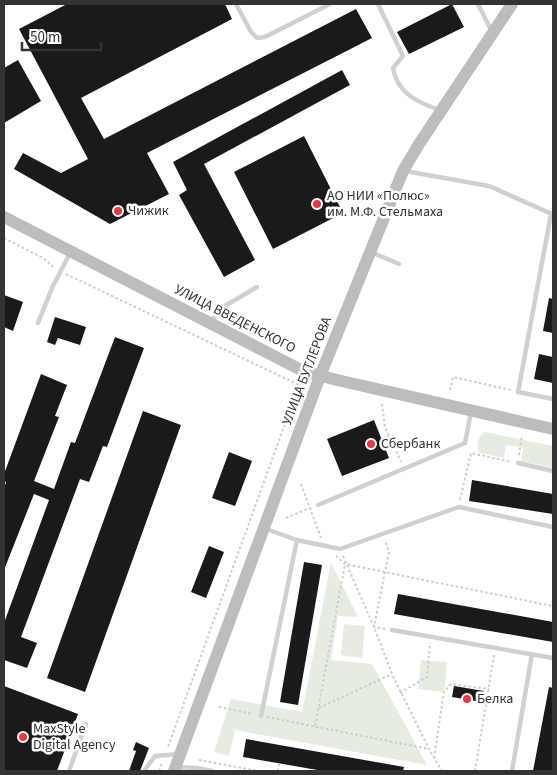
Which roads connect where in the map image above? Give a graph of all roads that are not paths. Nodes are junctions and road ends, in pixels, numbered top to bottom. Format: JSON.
{"nodes":[{"id":1,"x":236,"y":4,"type":"edge"},
{"id":2,"x":330,"y":4,"type":"edge"},
{"id":3,"x":378,"y":4,"type":"edge"},
{"id":4,"x":478,"y":4,"type":"edge"},
{"id":5,"x":512,"y":4,"type":"edge"},
{"id":6,"x":493,"y":33,"type":"junction"},
{"id":7,"x":441,"y":110,"type":"junction"},
{"id":8,"x":403,"y":171,"type":"junction"},
{"id":9,"x":552,"y":214,"type":"edge"},
{"id":10,"x":4,"y":217,"type":"edge"},
{"id":11,"x":71,"y":252,"type":"junction"},
{"id":12,"x":370,"y":252,"type":"junction"},
{"id":13,"x":400,"y":264,"type":"dead end"},
{"id":14,"x":258,"y":287,"type":"dead end"},
{"id":15,"x":38,"y":323,"type":"dead end"},
{"id":16,"x":211,"y":323,"type":"junction"},
{"id":17,"x":320,"y":376,"type":"junction"},
{"id":18,"x":553,"y":399,"type":"edge"},
{"id":19,"x":471,"y":410,"type":"junction"},
{"id":20,"x":553,"y":428,"type":"edge"},
{"id":21,"x":518,"y":463,"type":"road end"},
{"id":22,"x":553,"y":471,"type":"edge"},
{"id":23,"x":318,"y":505,"type":"dead end"},
{"id":24,"x":553,"y":527,"type":"edge"},
{"id":25,"x":265,"y":528,"type":"junction"},
{"id":26,"x":297,"y":540,"type":"junction"},
{"id":27,"x":392,"y":630,"type":"road end"},
{"id":28,"x":532,"y":654,"type":"junction"},
{"id":29,"x":553,"y":658,"type":"edge"},
{"id":30,"x":261,"y":716,"type":"road end"},
{"id":31,"x":86,"y":724,"type":"dead end"},
{"id":32,"x":180,"y":754,"type":"junction"},
{"id":33,"x":175,"y":769,"type":"edge"},
{"id":34,"x":69,"y":771,"type":"edge"},
{"id":35,"x":144,"y":771,"type":"edge"},
{"id":36,"x":212,"y":771,"type":"edge"},
{"id":37,"x":512,"y":771,"type":"edge"}],
"edges":[{"from":1,"to":2,"type":"lane"},
{"from":3,"to":7,"type":"lane"},
{"from":4,"to":6,"type":"lane"},
{"from":5,"to":6,"type":"street","name":"УЛИЦА БУТЛЕРОВА"},
{"from":6,"to":7,"type":"street","name":"УЛИЦА БУТЛЕРОВА"},
{"from":7,"to":8,"type":"street","name":"УЛИЦА БУТЛЕРОВА"},
{"from":8,"to":9,"type":"lane"},
{"from":8,"to":12,"type":"street","name":"УЛИЦА БУТЛЕРОВА"},
{"from":9,"to":18,"type":"lane"},
{"from":10,"to":11,"type":"street","name":"УЛИЦА ВВЕДЕНСКОГО"},
{"from":11,"to":15,"type":"lane"},
{"from":11,"to":16,"type":"street","name":"УЛИЦА ВВЕДЕНСКОГО"},
{"from":12,"to":13,"type":"lane"},
{"from":12,"to":17,"type":"street","name":"УЛИЦА БУТЛЕРОВА"},
{"from":14,"to":16,"type":"lane"},
{"from":16,"to":17,"type":"street","name":"УЛИЦА ВВЕДЕНСКОГО"},
{"from":17,"to":19,"type":"street","name":"УЛИЦА ВВЕДЕНСКОГО"},
{"from":17,"to":25,"type":"street","name":"УЛИЦА БУТЛЕРОВА"},
{"from":19,"to":20,"type":"street","name":"УЛИЦА ВВЕДЕНСКОГО"},
{"from":19,"to":23,"type":"lane"},
{"from":21,"to":22,"type":"lane"},
{"from":24,"to":26,"type":"lane"},
{"from":25,"to":26,"type":"lane"},
{"from":25,"to":32,"type":"street","name":"УЛИЦА БУТЛЕРОВА"},
{"from":26,"to":30,"type":"lane"},
{"from":27,"to":28,"type":"lane"},
{"from":28,"to":29,"type":"lane"},
{"from":28,"to":37,"type":"lane"},
{"from":31,"to":34,"type":"lane"},
{"from":32,"to":33,"type":"street","name":"УЛИЦА БУТЛЕРОВА"},
{"from":32,"to":35,"type":"lane"},
{"from":33,"to":36,"type":"lane"}]}
